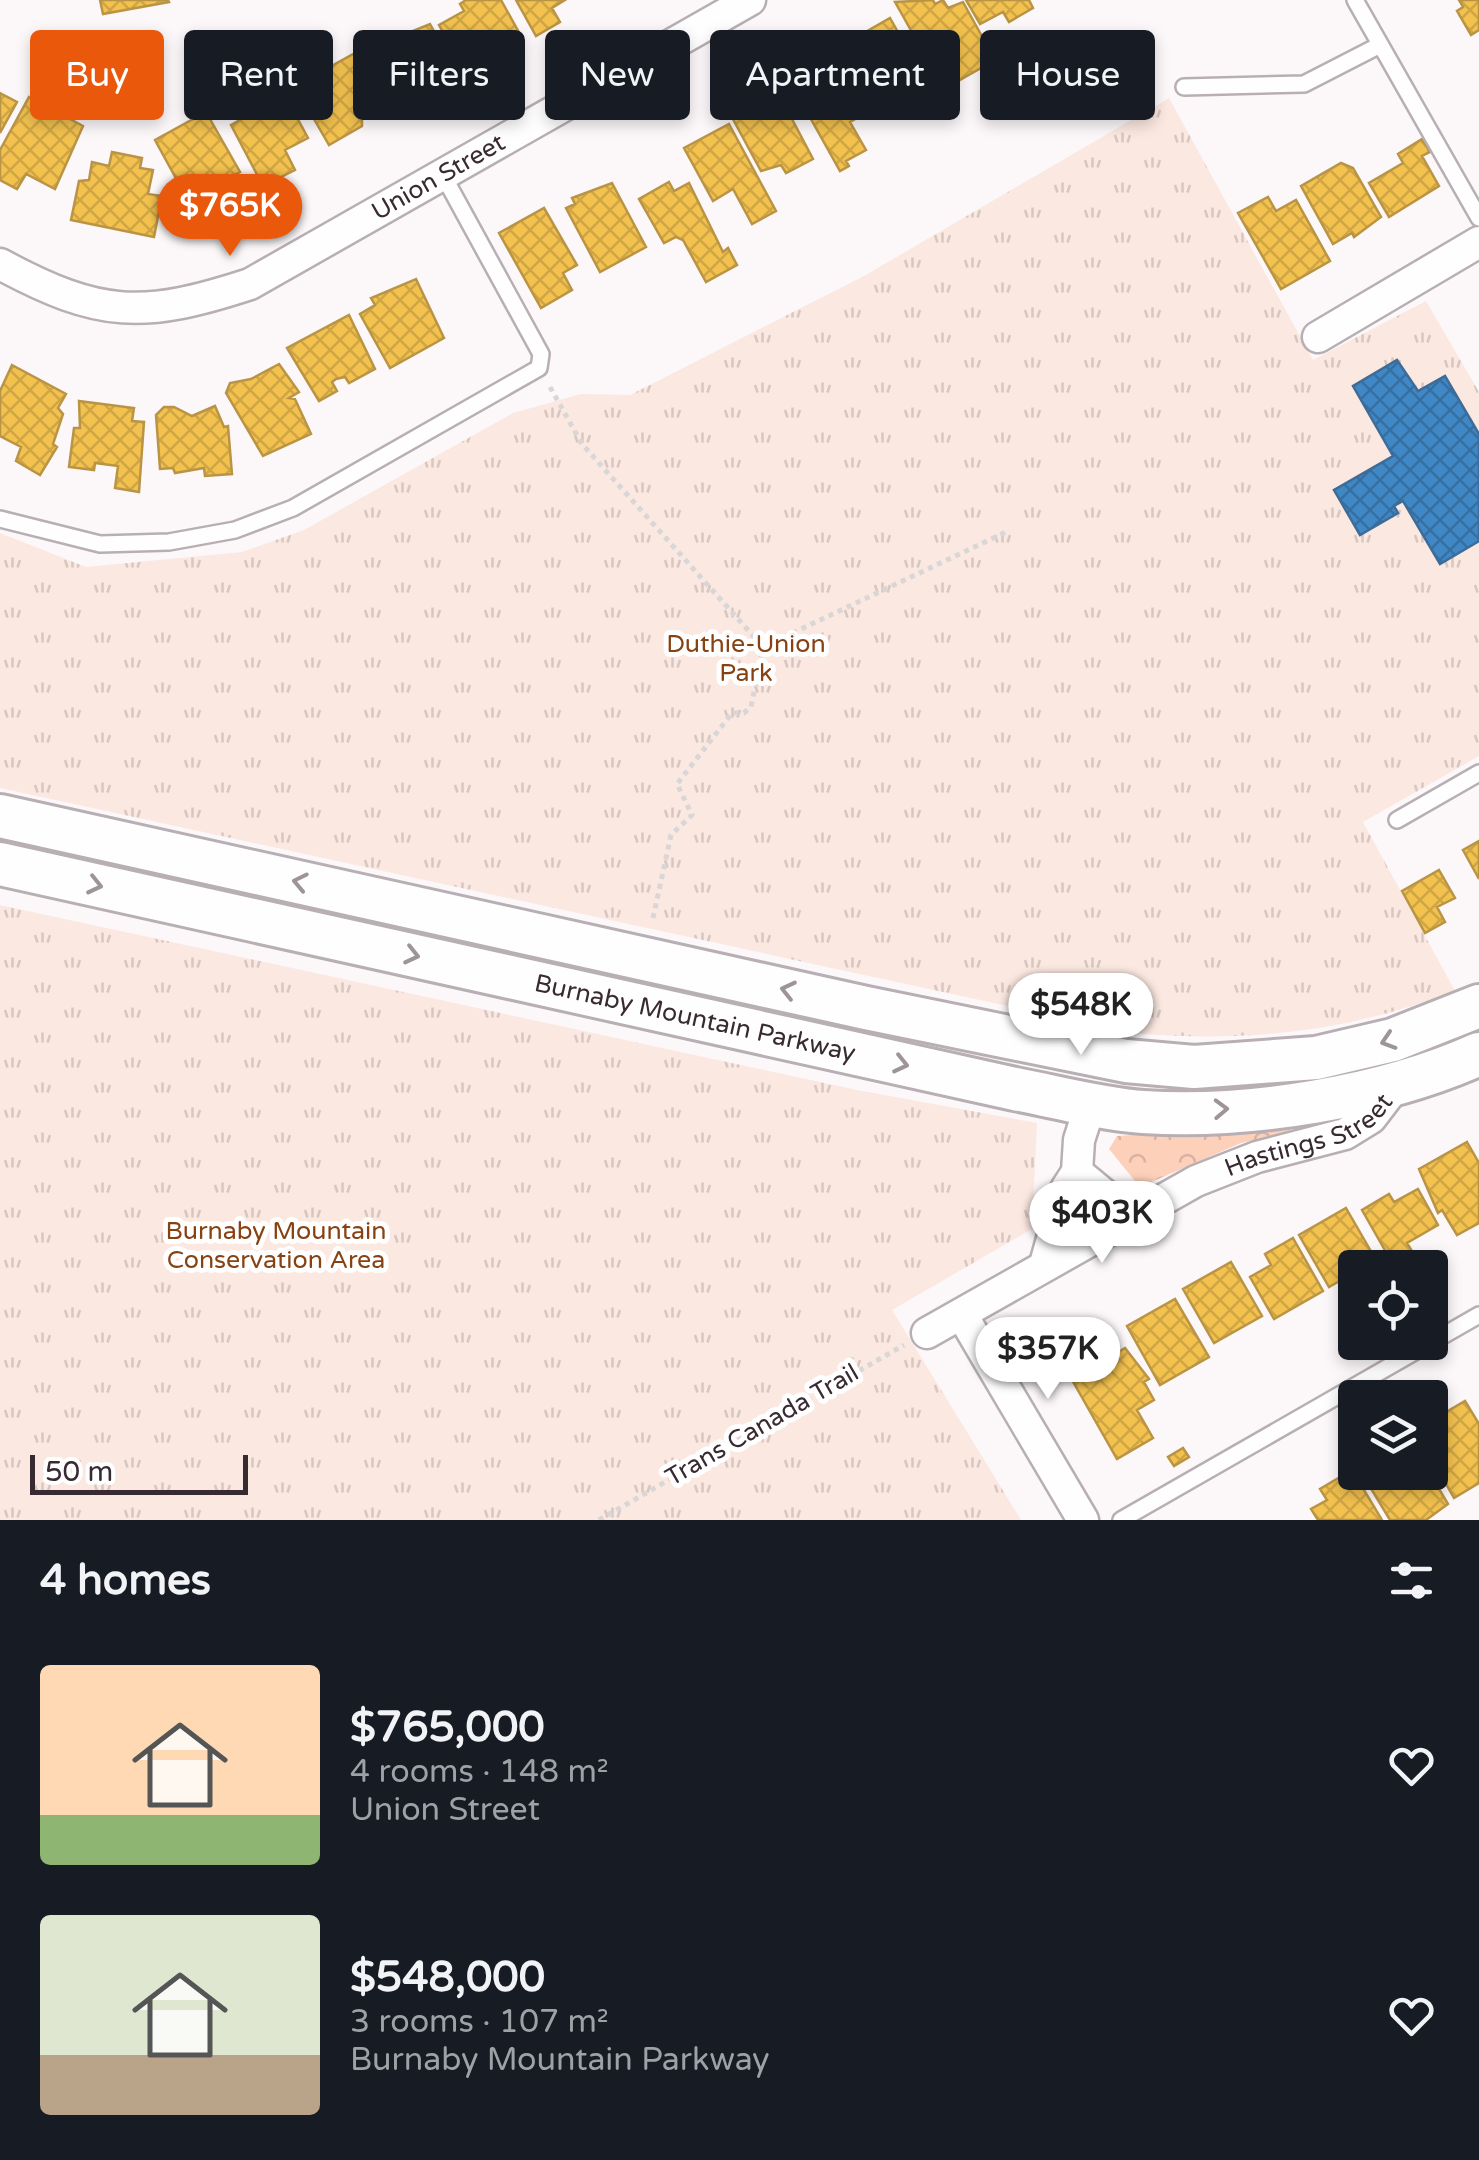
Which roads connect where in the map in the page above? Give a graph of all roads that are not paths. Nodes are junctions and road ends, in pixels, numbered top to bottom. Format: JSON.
{"nodes":[{"id":1,"x":750,"y":0,"type":"edge"},
{"id":2,"x":1355,"y":0,"type":"edge"},
{"id":3,"x":1380,"y":45,"type":"junction"},
{"id":4,"x":1184,"y":87,"type":"dead end"},
{"id":5,"x":443,"y":175,"type":"junction"},
{"id":6,"x":1479,"y":218,"type":"edge"},
{"id":7,"x":1479,"y":242,"type":"edge"},
{"id":8,"x":0,"y":264,"type":"edge"},
{"id":9,"x":1318,"y":337,"type":"dead end"},
{"id":10,"x":0,"y":519,"type":"edge"},
{"id":11,"x":1479,"y":773,"type":"edge"},
{"id":12,"x":0,"y":816,"type":"edge"},
{"id":13,"x":1397,"y":820,"type":"dead end"},
{"id":14,"x":0,"y":864,"type":"edge"},
{"id":15,"x":1479,"y":1006,"type":"edge"},
{"id":16,"x":1479,"y":1054,"type":"edge"},
{"id":17,"x":1126,"y":1060,"type":"junction"},
{"id":18,"x":1397,"y":1084,"type":"junction"},
{"id":19,"x":1091,"y":1103,"type":"junction"},
{"id":20,"x":1077,"y":1172,"type":"junction"},
{"id":21,"x":1129,"y":1216,"type":"junction"},
{"id":22,"x":1044,"y":1264,"type":"junction"},
{"id":23,"x":962,"y":1315,"type":"junction"},
{"id":24,"x":1479,"y":1315,"type":"edge"},
{"id":25,"x":927,"y":1333,"type":"road end"},
{"id":26,"x":1083,"y":1520,"type":"edge"},
{"id":27,"x":1121,"y":1520,"type":"edge"}],
"edges":[{"from":1,"to":5,"type":"street","name":"Union Street"},
{"from":2,"to":3,"type":"lane"},
{"from":3,"to":4,"type":"lane"},
{"from":3,"to":6,"type":"lane"},
{"from":5,"to":8,"type":"street","name":"Union Street"},
{"from":5,"to":10,"type":"lane"},
{"from":7,"to":9,"type":"street"},
{"from":11,"to":13,"type":"lane"},
{"from":17,"to":12,"type":"main road","name":"Burnaby Mountain Parkway","one_way":true},
{"from":14,"to":19,"type":"main road","name":"Burnaby Mountain Parkway","one_way":true},
{"from":15,"to":17,"type":"main road","name":"Hastings Street","one_way":true},
{"from":16,"to":18,"type":"main road","name":"Hastings Street"},
{"from":17,"to":19,"type":"main road"},
{"from":19,"to":18,"type":"main road","name":"Burnaby Mountain Parkway","one_way":true},
{"from":18,"to":21,"type":"street","name":"Hastings Street"},
{"from":19,"to":20,"type":"street"},
{"from":20,"to":21,"type":"street"},
{"from":20,"to":22,"type":"street"},
{"from":21,"to":22,"type":"street","name":"Hastings Street"},
{"from":22,"to":23,"type":"street","name":"Hastings Street"},
{"from":23,"to":25,"type":"street","name":"Hastings Street"},
{"from":23,"to":26,"type":"street"},
{"from":24,"to":27,"type":"lane"}]}
